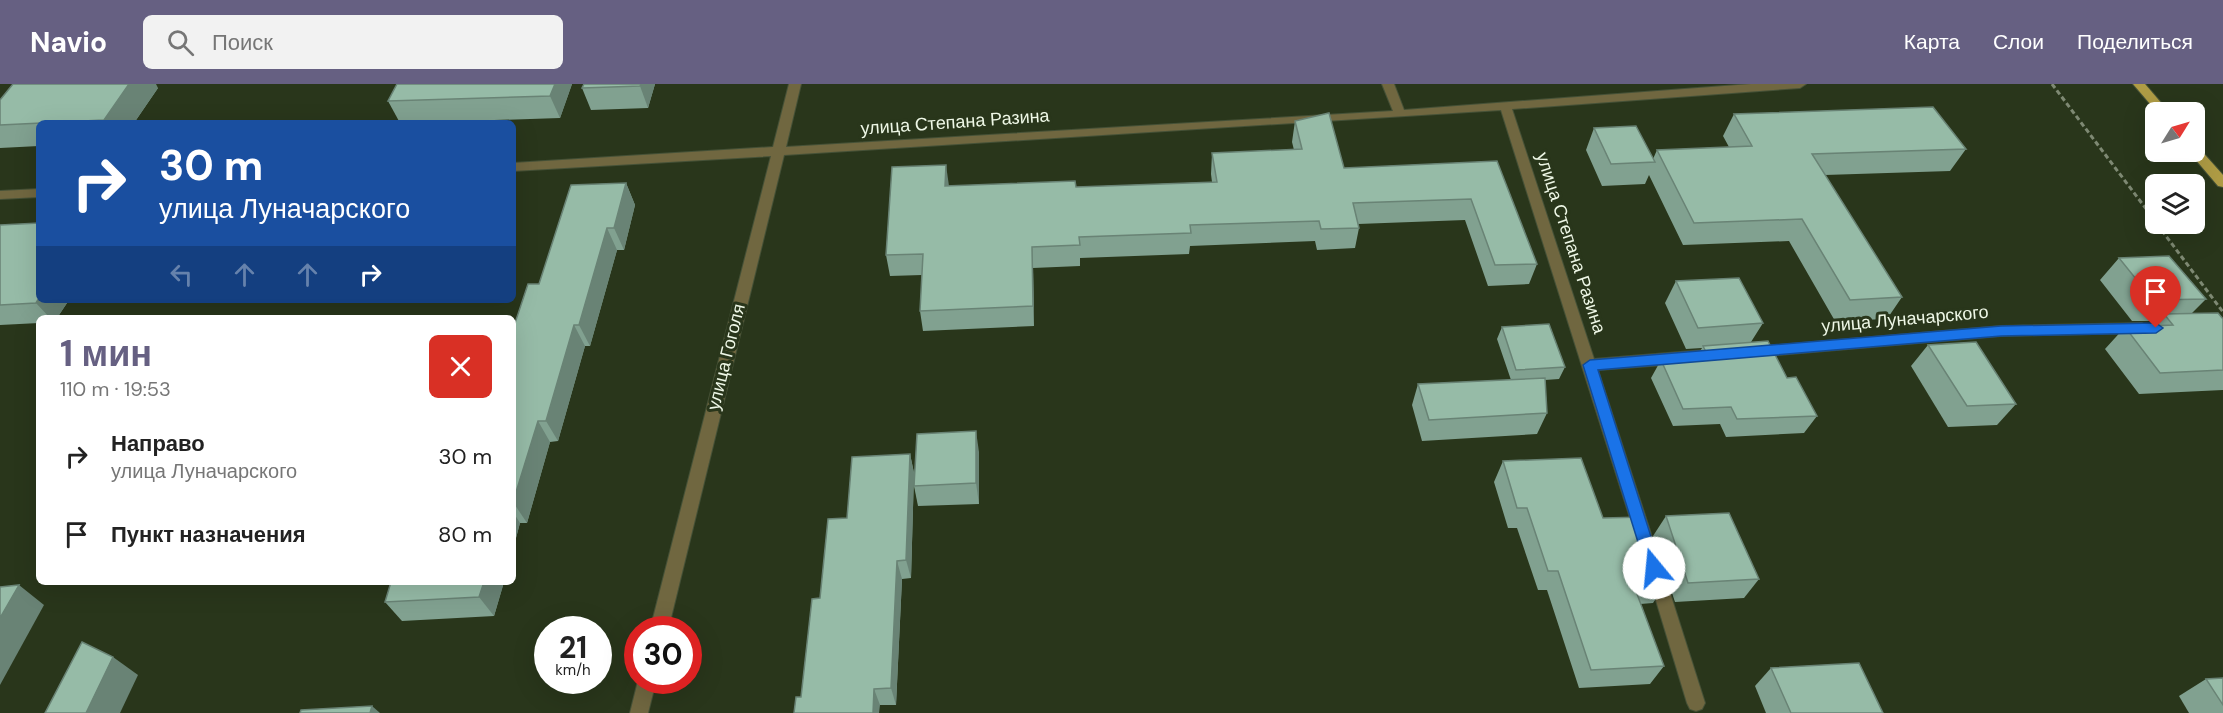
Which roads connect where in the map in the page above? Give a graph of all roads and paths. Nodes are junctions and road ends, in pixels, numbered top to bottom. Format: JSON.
{"nodes":[{"id":1,"x":795,"y":84,"type":"edge"},
{"id":2,"x":1388,"y":84,"type":"edge"},
{"id":3,"x":1800,"y":84,"type":"edge"},
{"id":4,"x":2052,"y":84,"type":"edge"},
{"id":5,"x":2139,"y":84,"type":"edge"},
{"id":6,"x":2154,"y":102,"type":"edge"},
{"id":7,"x":1505,"y":105,"type":"junction"},
{"id":8,"x":1400,"y":114,"type":"junction"},
{"id":9,"x":777,"y":152,"type":"junction"},
{"id":10,"x":2205,"y":162,"type":"edge"},
{"id":11,"x":516,"y":167,"type":"edge"},
{"id":12,"x":2223,"y":183,"type":"edge"},
{"id":13,"x":36,"y":193,"type":"edge"},
{"id":14,"x":0,"y":195,"type":"edge"},
{"id":15,"x":2145,"y":208,"type":"edge"},
{"id":16,"x":2164,"y":234,"type":"edge"},
{"id":17,"x":2223,"y":312,"type":"edge"},
{"id":18,"x":2153,"y":328,"type":"edge"},
{"id":19,"x":1590,"y":365,"type":"junction"},
{"id":20,"x":662,"y":616,"type":"edge"},
{"id":21,"x":643,"y":694,"type":"edge"},
{"id":22,"x":1696,"y":703,"type":"dead end"},
{"id":23,"x":639,"y":713,"type":"edge"}],
"edges":[{"from":1,"to":9,"type":"street","name":"улица Гоголя"},
{"from":2,"to":8,"type":"street"},
{"from":3,"to":7,"type":"street","name":"улица Степана Разина"},
{"from":4,"to":15,"type":"path"},
{"from":5,"to":6,"type":"main road"},
{"from":7,"to":8,"type":"street","name":"улица Степана Разина"},
{"from":7,"to":19,"type":"street","name":"улица Степана Разина"},
{"from":8,"to":9,"type":"street","name":"улица Степана Разина"},
{"from":9,"to":11,"type":"street","name":"улица Степана Разина"},
{"from":9,"to":20,"type":"street","name":"улица Гоголя"},
{"from":10,"to":12,"type":"main road"},
{"from":13,"to":14,"type":"street"},
{"from":16,"to":17,"type":"path"},
{"from":18,"to":19,"type":"street","name":"улица Луначарского"},
{"from":19,"to":22,"type":"street","name":"улица Степана Разина"},
{"from":21,"to":23,"type":"street"}]}
